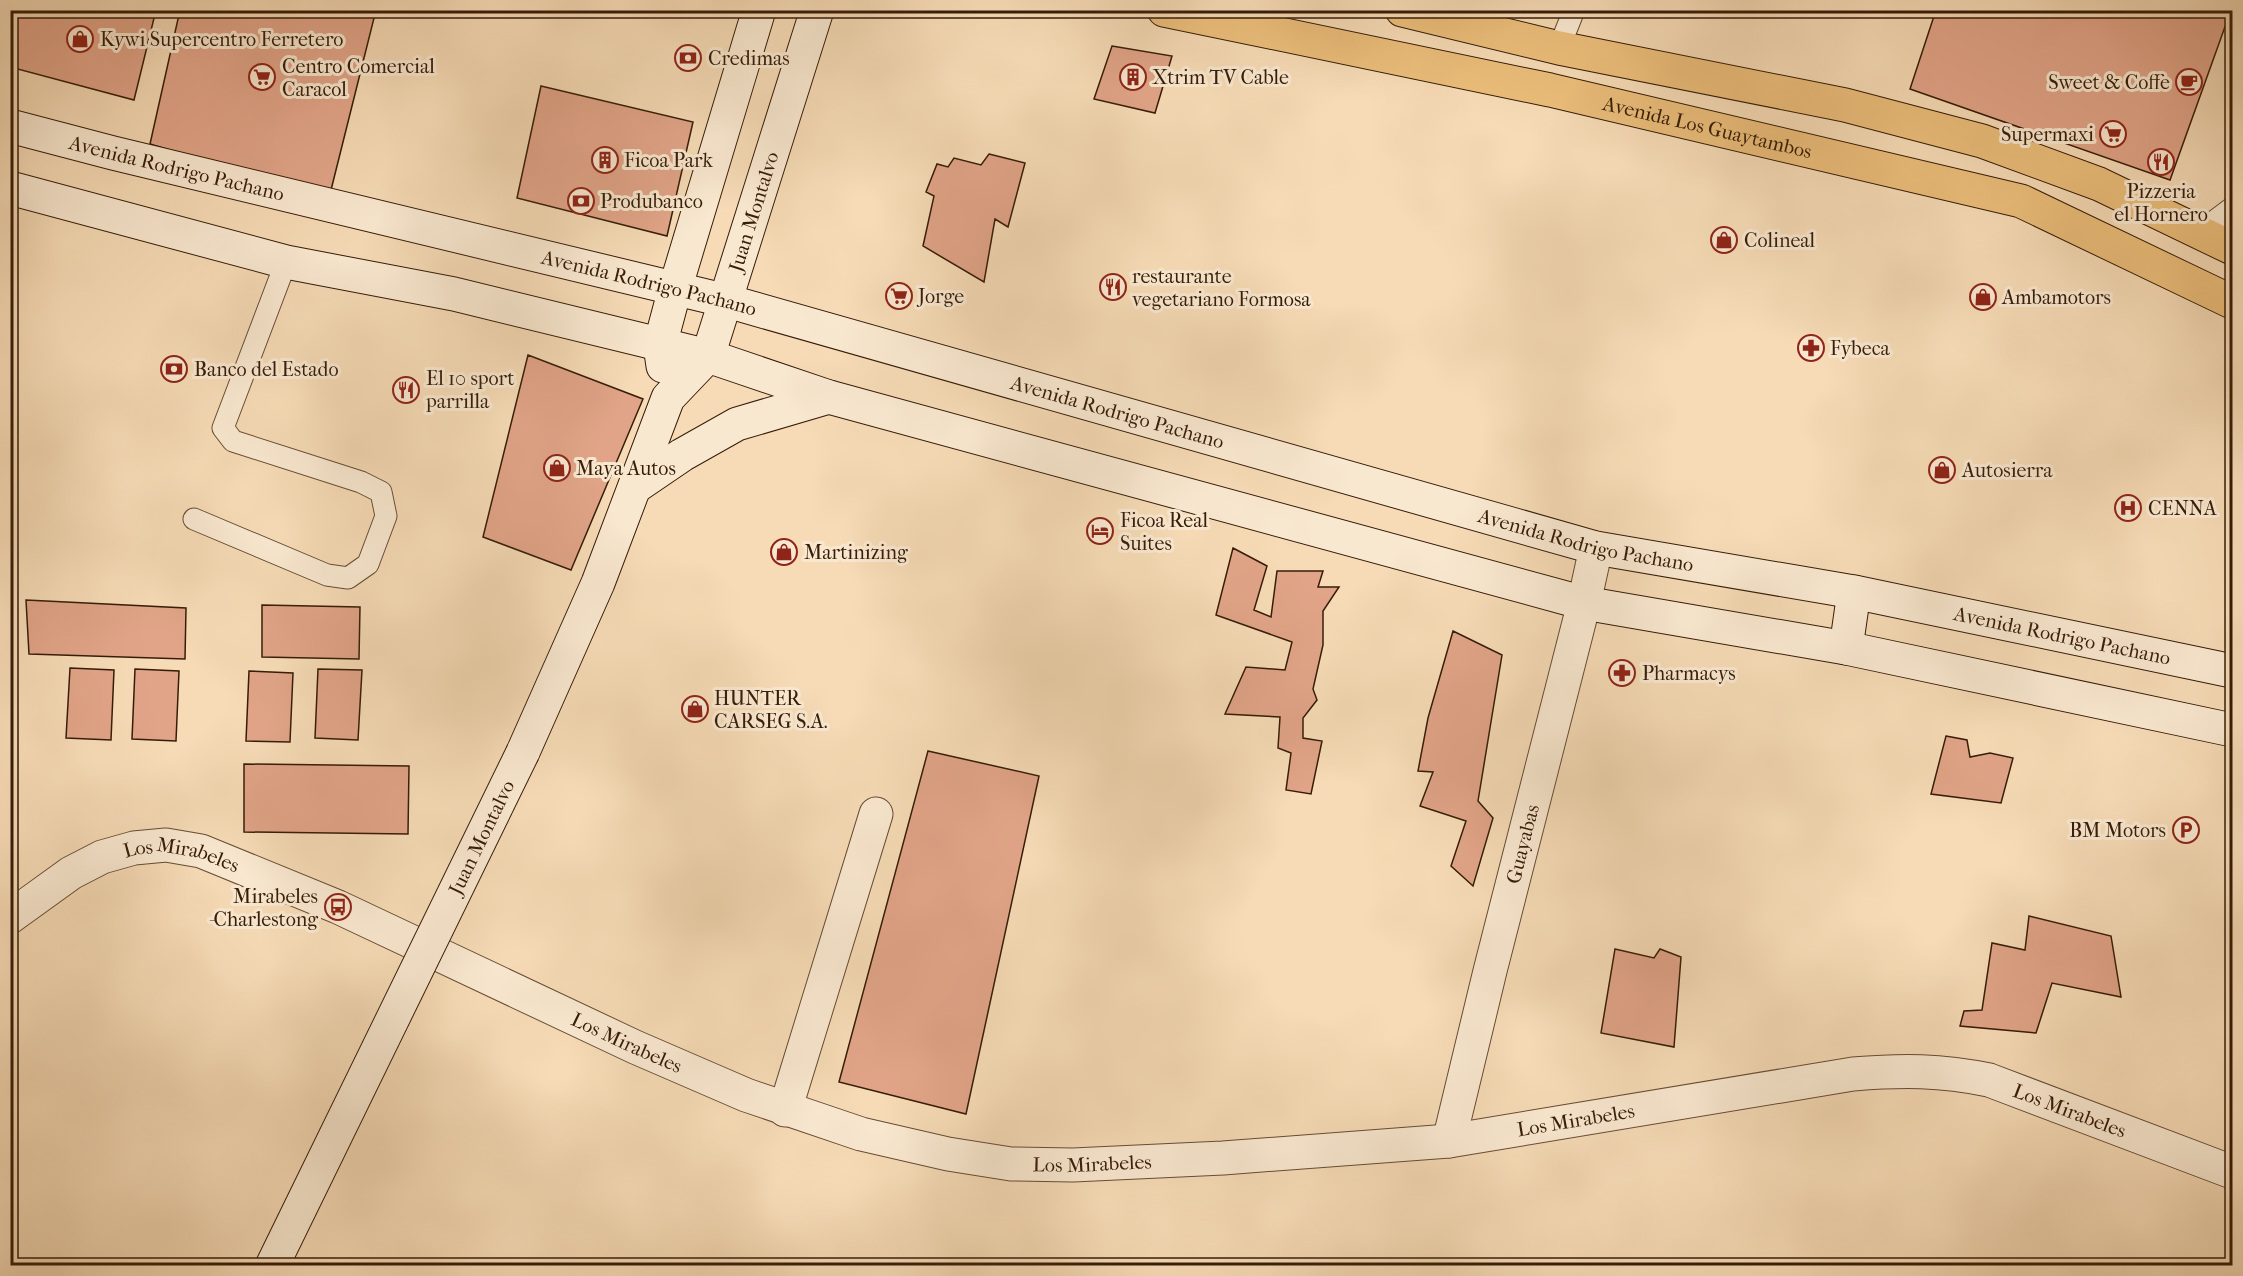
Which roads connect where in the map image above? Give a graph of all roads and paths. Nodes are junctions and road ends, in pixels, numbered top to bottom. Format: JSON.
{"nodes":[{"id":1,"x":759,"y":10,"type":"edge"},
{"id":2,"x":817,"y":10,"type":"edge"},
{"id":3,"x":1402,"y":10,"type":"edge"},
{"id":4,"x":1574,"y":10,"type":"edge"},
{"id":5,"x":1166,"y":11,"type":"edge"},
{"id":6,"x":1559,"y":48,"type":"junction"},
{"id":7,"x":1550,"y":90,"type":"junction"},
{"id":8,"x":10,"y":126,"type":"edge"},
{"id":9,"x":1982,"y":141,"type":"junction"},
{"id":10,"x":10,"y":188,"type":"edge"},
{"id":11,"x":1980,"y":193,"type":"junction"},
{"id":12,"x":2232,"y":208,"type":"edge"},
{"id":13,"x":2200,"y":232,"type":"junction"},
{"id":14,"x":2232,"y":248,"type":"edge"},
{"id":15,"x":286,"y":262,"type":"junction"},
{"id":16,"x":675,"y":289,"type":"junction"},
{"id":17,"x":727,"y":301,"type":"junction"},
{"id":18,"x":2232,"y":302,"type":"edge"},
{"id":19,"x":660,"y":345,"type":"junction"},
{"id":20,"x":708,"y":356,"type":"junction"},
{"id":21,"x":829,"y":397,"type":"junction"},
{"id":22,"x":668,"y":398,"type":"junction"},
{"id":23,"x":634,"y":487,"type":"junction"},
{"id":24,"x":194,"y":519,"type":"dead end"},
{"id":25,"x":1596,"y":548,"type":"junction"},
{"id":26,"x":1854,"y":592,"type":"junction"},
{"id":27,"x":1584,"y":603,"type":"junction"},
{"id":28,"x":1846,"y":648,"type":"junction"},
{"id":29,"x":2232,"y":671,"type":"edge"},
{"id":30,"x":2232,"y":730,"type":"edge"},
{"id":31,"x":876,"y":814,"type":"dead end"},
{"id":32,"x":10,"y":917,"type":"edge"},
{"id":33,"x":785,"y":1110,"type":"junction"},
{"id":34,"x":1449,"y":1141,"type":"junction"},
{"id":35,"x":2232,"y":1173,"type":"edge"},
{"id":36,"x":272,"y":1266,"type":"edge"}],
"edges":[{"from":1,"to":16,"type":"main road","name":"Juan Montalvo"},
{"from":2,"to":17,"type":"main road","name":"Juan Montalvo"},
{"from":3,"to":6,"type":"main road"},
{"from":4,"to":6,"type":"lane"},
{"from":5,"to":7,"type":"main road","name":"Avenida Los Guaytambos"},
{"from":6,"to":7,"type":"main road"},
{"from":6,"to":9,"type":"main road"},
{"from":7,"to":11,"type":"main road","name":"Avenida Los Guaytambos"},
{"from":8,"to":16,"type":"main road","name":"Avenida Rodrigo Pachano"},
{"from":9,"to":11,"type":"main road"},
{"from":9,"to":13,"type":"main road"},
{"from":10,"to":15,"type":"main road"},
{"from":11,"to":18,"type":"main road","name":"Avenida Los Guaytambos"},
{"from":12,"to":13,"type":"lane"},
{"from":13,"to":14,"type":"main road"},
{"from":15,"to":19,"type":"main road"},
{"from":15,"to":24,"type":"lane"},
{"from":16,"to":17,"type":"main road","name":"Avenida Rodrigo Pachano"},
{"from":16,"to":19,"type":"main road","name":"Juan Montalvo"},
{"from":17,"to":20,"type":"main road","name":"Juan Montalvo"},
{"from":17,"to":25,"type":"main road","name":"Avenida Rodrigo Pachano"},
{"from":19,"to":20,"type":"main road"},
{"from":19,"to":22,"type":"main road","name":"Juan Montalvo"},
{"from":20,"to":21,"type":"main road"},
{"from":20,"to":22,"type":"main road","name":"Juan Montalvo"},
{"from":21,"to":23,"type":"main road"},
{"from":21,"to":27,"type":"main road"},
{"from":22,"to":23,"type":"main road","name":"Juan Montalvo"},
{"from":23,"to":36,"type":"main road","name":"Juan Montalvo","bridge":true},
{"from":25,"to":26,"type":"main road","name":"Avenida Rodrigo Pachano"},
{"from":25,"to":27,"type":"main road","name":"Guayabas"},
{"from":26,"to":28,"type":"main road"},
{"from":26,"to":29,"type":"main road","name":"Avenida Rodrigo Pachano"},
{"from":27,"to":28,"type":"main road"},
{"from":27,"to":34,"type":"main road","name":"Guayabas"},
{"from":28,"to":30,"type":"main road"},
{"from":31,"to":33,"type":"main road"},
{"from":32,"to":33,"type":"main road","name":"Los Mirabeles"},
{"from":33,"to":34,"type":"main road","name":"Los Mirabeles"},
{"from":34,"to":35,"type":"main road","name":"Los Mirabeles"}]}
